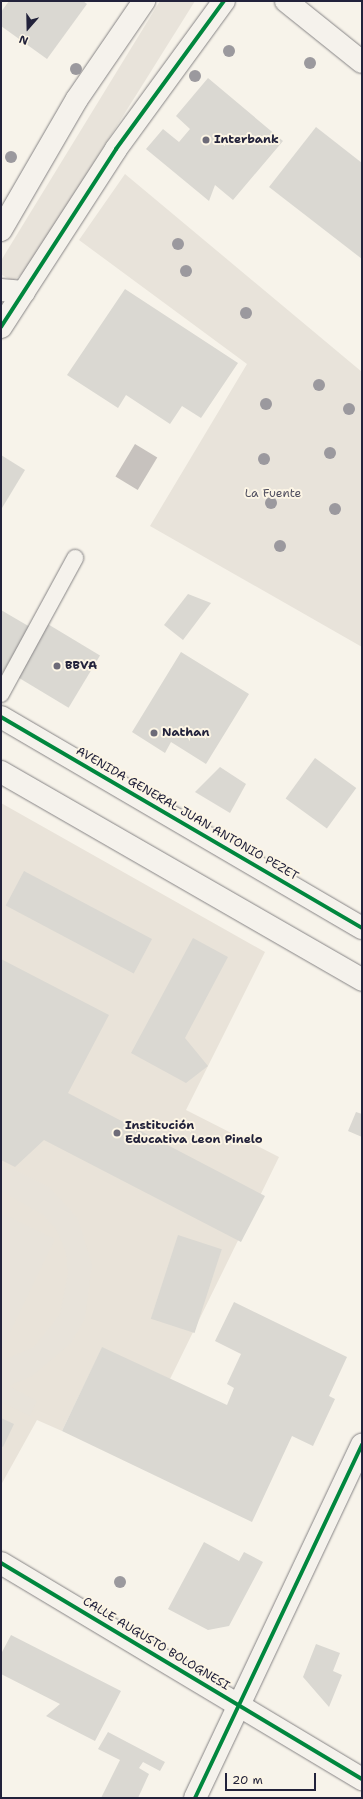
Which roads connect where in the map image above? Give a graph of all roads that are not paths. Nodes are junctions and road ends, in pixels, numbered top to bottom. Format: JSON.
{"nodes":[{"id":1,"x":144,"y":1,"type":"edge"},
{"id":2,"x":224,"y":1,"type":"edge"},
{"id":3,"x":286,"y":1,"type":"edge"},
{"id":4,"x":362,"y":62,"type":"edge"},
{"id":5,"x":1,"y":230,"type":"edge"},
{"id":6,"x":1,"y":290,"type":"edge"},
{"id":7,"x":24,"y":292,"type":"junction"},
{"id":8,"x":1,"y":327,"type":"edge"},
{"id":9,"x":75,"y":558,"type":"dead end"},
{"id":10,"x":1,"y":694,"type":"edge"},
{"id":11,"x":1,"y":717,"type":"edge"},
{"id":12,"x":1,"y":772,"type":"edge"},
{"id":13,"x":362,"y":928,"type":"edge"},
{"id":14,"x":362,"y":980,"type":"edge"},
{"id":15,"x":362,"y":1445,"type":"edge"},
{"id":16,"x":1,"y":1564,"type":"edge"},
{"id":17,"x":239,"y":1705,"type":"junction"},
{"id":18,"x":362,"y":1779,"type":"edge"},
{"id":19,"x":195,"y":1798,"type":"edge"}],
"edges":[{"from":1,"to":5,"type":"street"},
{"from":2,"to":7,"type":"street"},
{"from":3,"to":4,"type":"street"},
{"from":6,"to":7,"type":"street"},
{"from":7,"to":8,"type":"street"},
{"from":9,"to":10,"type":"lane"},
{"from":11,"to":13,"type":"street","name":"AVENIDA GENERAL JUAN ANTONIO PEZET"},
{"from":12,"to":14,"type":"street"},
{"from":15,"to":17,"type":"street"},
{"from":16,"to":17,"type":"street","name":"CALLE AUGUSTO BOLOGNESI"},
{"from":17,"to":18,"type":"street","name":"CALLE AUGUSTO BOLOGNESI"},
{"from":17,"to":19,"type":"street"}]}
